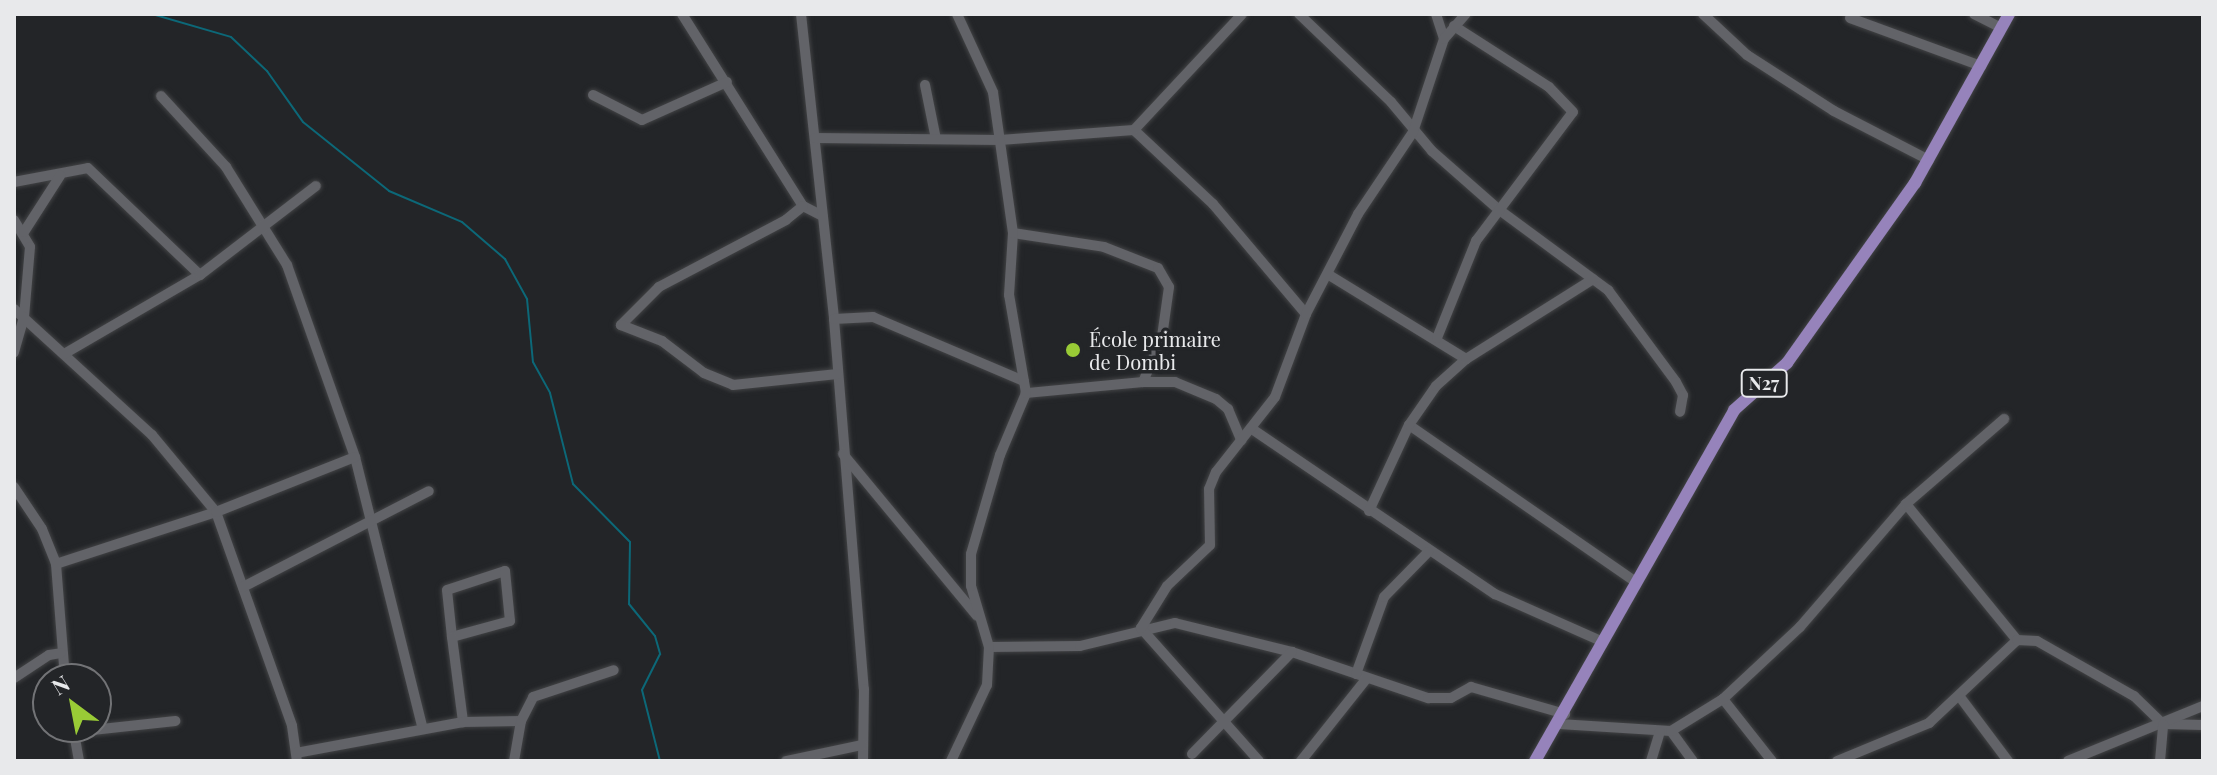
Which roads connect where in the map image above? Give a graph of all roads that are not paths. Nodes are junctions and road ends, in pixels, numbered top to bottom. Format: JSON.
{"nodes":[{"id":1,"x":682,"y":14,"type":"edge"},
{"id":2,"x":801,"y":14,"type":"edge"},
{"id":3,"x":957,"y":14,"type":"edge"},
{"id":4,"x":1242,"y":14,"type":"edge"},
{"id":5,"x":1299,"y":14,"type":"edge"},
{"id":6,"x":1436,"y":14,"type":"edge"},
{"id":7,"x":1466,"y":14,"type":"edge"},
{"id":8,"x":1703,"y":14,"type":"edge"},
{"id":9,"x":1974,"y":14,"type":"edge"},
{"id":10,"x":2009,"y":14,"type":"edge"},
{"id":11,"x":1850,"y":18,"type":"dead end"},
{"id":12,"x":1454,"y":26,"type":"junction"},
{"id":13,"x":2001,"y":28,"type":"junction"},
{"id":14,"x":1444,"y":39,"type":"junction"},
{"id":15,"x":1981,"y":66,"type":"junction"},
{"id":16,"x":727,"y":82,"type":"junction"},
{"id":17,"x":925,"y":85,"type":"dead end"},
{"id":18,"x":593,"y":95,"type":"dead end"},
{"id":19,"x":161,"y":96,"type":"dead end"},
{"id":20,"x":1134,"y":130,"type":"junction"},
{"id":21,"x":1413,"y":132,"type":"junction"},
{"id":22,"x":815,"y":138,"type":"junction"},
{"id":23,"x":936,"y":139,"type":"junction"},
{"id":24,"x":1000,"y":140,"type":"junction"},
{"id":25,"x":1929,"y":160,"type":"junction"},
{"id":26,"x":60,"y":176,"type":"junction"},
{"id":27,"x":14,"y":182,"type":"edge"},
{"id":28,"x":316,"y":186,"type":"dead end"},
{"id":29,"x":803,"y":206,"type":"junction"},
{"id":30,"x":1498,"y":209,"type":"junction"},
{"id":31,"x":823,"y":216,"type":"junction"},
{"id":32,"x":14,"y":220,"type":"edge"},
{"id":33,"x":267,"y":228,"type":"junction"},
{"id":34,"x":24,"y":232,"type":"junction"},
{"id":35,"x":1013,"y":233,"type":"junction"},
{"id":36,"x":200,"y":275,"type":"junction"},
{"id":37,"x":1329,"y":275,"type":"junction"},
{"id":38,"x":1593,"y":279,"type":"junction"},
{"id":39,"x":14,"y":309,"type":"edge"},
{"id":40,"x":1306,"y":314,"type":"junction"},
{"id":41,"x":24,"y":317,"type":"junction"},
{"id":42,"x":834,"y":319,"type":"junction"},
{"id":43,"x":1437,"y":338,"type":"junction"},
{"id":44,"x":14,"y":353,"type":"edge"},
{"id":45,"x":64,"y":354,"type":"junction"},
{"id":46,"x":1466,"y":359,"type":"junction"},
{"id":47,"x":837,"y":374,"type":"junction"},
{"id":48,"x":1024,"y":381,"type":"junction"},
{"id":49,"x":1143,"y":382,"type":"junction"},
{"id":50,"x":1026,"y":393,"type":"junction"},
{"id":51,"x":1680,"y":412,"type":"dead end"},
{"id":52,"x":2004,"y":419,"type":"dead end"},
{"id":53,"x":1409,"y":425,"type":"junction"},
{"id":54,"x":1252,"y":429,"type":"junction"},
{"id":55,"x":1241,"y":440,"type":"junction"},
{"id":56,"x":843,"y":454,"type":"junction"},
{"id":57,"x":355,"y":457,"type":"junction"},
{"id":58,"x":14,"y":487,"type":"edge"},
{"id":59,"x":429,"y":491,"type":"dead end"},
{"id":60,"x":1906,"y":504,"type":"junction"},
{"id":61,"x":1369,"y":511,"type":"junction"},
{"id":62,"x":216,"y":512,"type":"junction"},
{"id":63,"x":370,"y":519,"type":"junction"},
{"id":64,"x":1428,"y":552,"type":"junction"},
{"id":65,"x":56,"y":564,"type":"junction"},
{"id":66,"x":1637,"y":583,"type":"junction"},
{"id":67,"x":243,"y":587,"type":"junction"},
{"id":68,"x":981,"y":621,"type":"junction"},
{"id":69,"x":1141,"y":628,"type":"junction"},
{"id":70,"x":452,"y":637,"type":"junction"},
{"id":71,"x":1599,"y":640,"type":"junction"},
{"id":72,"x":2017,"y":640,"type":"junction"},
{"id":73,"x":989,"y":647,"type":"junction"},
{"id":74,"x":1292,"y":652,"type":"junction"},
{"id":75,"x":61,"y":653,"type":"junction"},
{"id":76,"x":63,"y":663,"type":"edge"},
{"id":77,"x":614,"y":670,"type":"dead end"},
{"id":78,"x":1362,"y":676,"type":"junction"},
{"id":79,"x":14,"y":678,"type":"edge"},
{"id":80,"x":1960,"y":697,"type":"junction"},
{"id":81,"x":1723,"y":699,"type":"junction"},
{"id":82,"x":2203,"y":706,"type":"edge"},
{"id":83,"x":1562,"y":719,"type":"junction"},
{"id":84,"x":175,"y":721,"type":"dead end"},
{"id":85,"x":521,"y":721,"type":"junction"},
{"id":86,"x":463,"y":722,"type":"junction"},
{"id":87,"x":1225,"y":724,"type":"junction"},
{"id":88,"x":2163,"y":724,"type":"junction"},
{"id":89,"x":2203,"y":725,"type":"edge"},
{"id":90,"x":112,"y":726,"type":"edge"},
{"id":91,"x":423,"y":729,"type":"junction"},
{"id":92,"x":1666,"y":732,"type":"junction"},
{"id":93,"x":862,"y":745,"type":"junction"},
{"id":94,"x":1192,"y":754,"type":"dead end"},
{"id":95,"x":296,"y":757,"type":"edge"},
{"id":96,"x":952,"y":760,"type":"edge"},
{"id":97,"x":514,"y":761,"type":"edge"},
{"id":98,"x":786,"y":761,"type":"edge"},
{"id":99,"x":863,"y":761,"type":"edge"},
{"id":100,"x":1259,"y":761,"type":"edge"},
{"id":101,"x":1301,"y":761,"type":"edge"},
{"id":102,"x":1535,"y":761,"type":"edge"},
{"id":103,"x":1651,"y":761,"type":"edge"},
{"id":104,"x":1693,"y":761,"type":"edge"},
{"id":105,"x":1772,"y":761,"type":"edge"},
{"id":106,"x":1837,"y":761,"type":"edge"},
{"id":107,"x":2008,"y":761,"type":"edge"},
{"id":108,"x":2068,"y":761,"type":"edge"},
{"id":109,"x":2160,"y":761,"type":"edge"}],
"edges":[{"from":1,"to":16,"type":"street"},
{"from":2,"to":22,"type":"street"},
{"from":3,"to":24,"type":"street"},
{"from":4,"to":20,"type":"street"},
{"from":5,"to":21,"type":"street"},
{"from":6,"to":14,"type":"street"},
{"from":7,"to":12,"type":"street"},
{"from":8,"to":25,"type":"street"},
{"from":9,"to":13,"type":"street"},
{"from":10,"to":13,"type":"main road","number":"N27"},
{"from":11,"to":15,"type":"street"},
{"from":12,"to":14,"type":"street"},
{"from":12,"to":30,"type":"street"},
{"from":13,"to":15,"type":"main road","number":"N27"},
{"from":14,"to":21,"type":"street"},
{"from":15,"to":25,"type":"main road","number":"N27"},
{"from":16,"to":18,"type":"street"},
{"from":16,"to":29,"type":"street"},
{"from":17,"to":23,"type":"street"},
{"from":19,"to":33,"type":"street"},
{"from":20,"to":24,"type":"street"},
{"from":20,"to":40,"type":"street"},
{"from":21,"to":30,"type":"street"},
{"from":21,"to":37,"type":"street"},
{"from":22,"to":23,"type":"street"},
{"from":22,"to":31,"type":"street"},
{"from":23,"to":24,"type":"street"},
{"from":24,"to":35,"type":"street"},
{"from":25,"to":66,"type":"main road","number":"N27"},
{"from":26,"to":27,"type":"street"},
{"from":26,"to":34,"type":"street"},
{"from":26,"to":36,"type":"street"},
{"from":28,"to":33,"type":"street"},
{"from":29,"to":31,"type":"street"},
{"from":29,"to":47,"type":"street"},
{"from":30,"to":38,"type":"street"},
{"from":30,"to":43,"type":"street"},
{"from":31,"to":42,"type":"street"},
{"from":32,"to":34,"type":"street"},
{"from":33,"to":36,"type":"street"},
{"from":33,"to":57,"type":"street"},
{"from":34,"to":41,"type":"street"},
{"from":35,"to":48,"type":"street"},
{"from":35,"to":49,"type":"street"},
{"from":36,"to":45,"type":"street"},
{"from":37,"to":40,"type":"street"},
{"from":37,"to":43,"type":"street"},
{"from":38,"to":46,"type":"street"},
{"from":38,"to":51,"type":"street"},
{"from":39,"to":41,"type":"street"},
{"from":40,"to":54,"type":"street"},
{"from":41,"to":44,"type":"street"},
{"from":41,"to":45,"type":"street"},
{"from":42,"to":47,"type":"street"},
{"from":42,"to":48,"type":"street"},
{"from":43,"to":46,"type":"street"},
{"from":45,"to":62,"type":"street"},
{"from":46,"to":53,"type":"street"},
{"from":47,"to":56,"type":"street"},
{"from":48,"to":50,"type":"street"},
{"from":49,"to":50,"type":"street"},
{"from":49,"to":55,"type":"street"},
{"from":50,"to":68,"type":"street"},
{"from":52,"to":60,"type":"street"},
{"from":53,"to":61,"type":"street"},
{"from":53,"to":66,"type":"street"},
{"from":54,"to":55,"type":"street"},
{"from":54,"to":61,"type":"street"},
{"from":55,"to":69,"type":"street"},
{"from":56,"to":68,"type":"street"},
{"from":56,"to":93,"type":"street"},
{"from":57,"to":62,"type":"street"},
{"from":57,"to":63,"type":"street"},
{"from":58,"to":65,"type":"street"},
{"from":59,"to":63,"type":"street"},
{"from":60,"to":72,"type":"street"},
{"from":60,"to":81,"type":"street"},
{"from":61,"to":64,"type":"street"},
{"from":62,"to":65,"type":"street"},
{"from":62,"to":67,"type":"street"},
{"from":63,"to":67,"type":"street"},
{"from":63,"to":91,"type":"street"},
{"from":64,"to":71,"type":"street"},
{"from":64,"to":78,"type":"street"},
{"from":65,"to":75,"type":"street"},
{"from":66,"to":71,"type":"main road","number":"N27"},
{"from":67,"to":95,"type":"street"},
{"from":68,"to":73,"type":"street"},
{"from":69,"to":73,"type":"street"},
{"from":69,"to":74,"type":"street"},
{"from":69,"to":87,"type":"street"},
{"from":70,"to":70,"type":"street"},
{"from":70,"to":86,"type":"street"},
{"from":71,"to":83,"type":"main road","number":"N27"},
{"from":72,"to":80,"type":"street"},
{"from":72,"to":88,"type":"street"},
{"from":73,"to":96,"type":"street"},
{"from":74,"to":78,"type":"street"},
{"from":74,"to":87,"type":"street"},
{"from":75,"to":76,"type":"street"},
{"from":75,"to":79,"type":"street"},
{"from":77,"to":85,"type":"street"},
{"from":78,"to":83,"type":"street"},
{"from":78,"to":101,"type":"street"},
{"from":80,"to":106,"type":"street"},
{"from":80,"to":107,"type":"street"},
{"from":81,"to":92,"type":"street"},
{"from":81,"to":105,"type":"street"},
{"from":82,"to":88,"type":"street"},
{"from":83,"to":92,"type":"street"},
{"from":83,"to":102,"type":"main road","number":"N27"},
{"from":84,"to":90,"type":"street"},
{"from":85,"to":86,"type":"street"},
{"from":85,"to":97,"type":"street"},
{"from":86,"to":91,"type":"street"},
{"from":87,"to":94,"type":"street"},
{"from":87,"to":100,"type":"street"},
{"from":88,"to":89,"type":"street"},
{"from":88,"to":108,"type":"street"},
{"from":88,"to":109,"type":"street"},
{"from":91,"to":95,"type":"street"},
{"from":92,"to":103,"type":"street"},
{"from":92,"to":104,"type":"street"},
{"from":93,"to":98,"type":"street"},
{"from":93,"to":99,"type":"street"}]}
